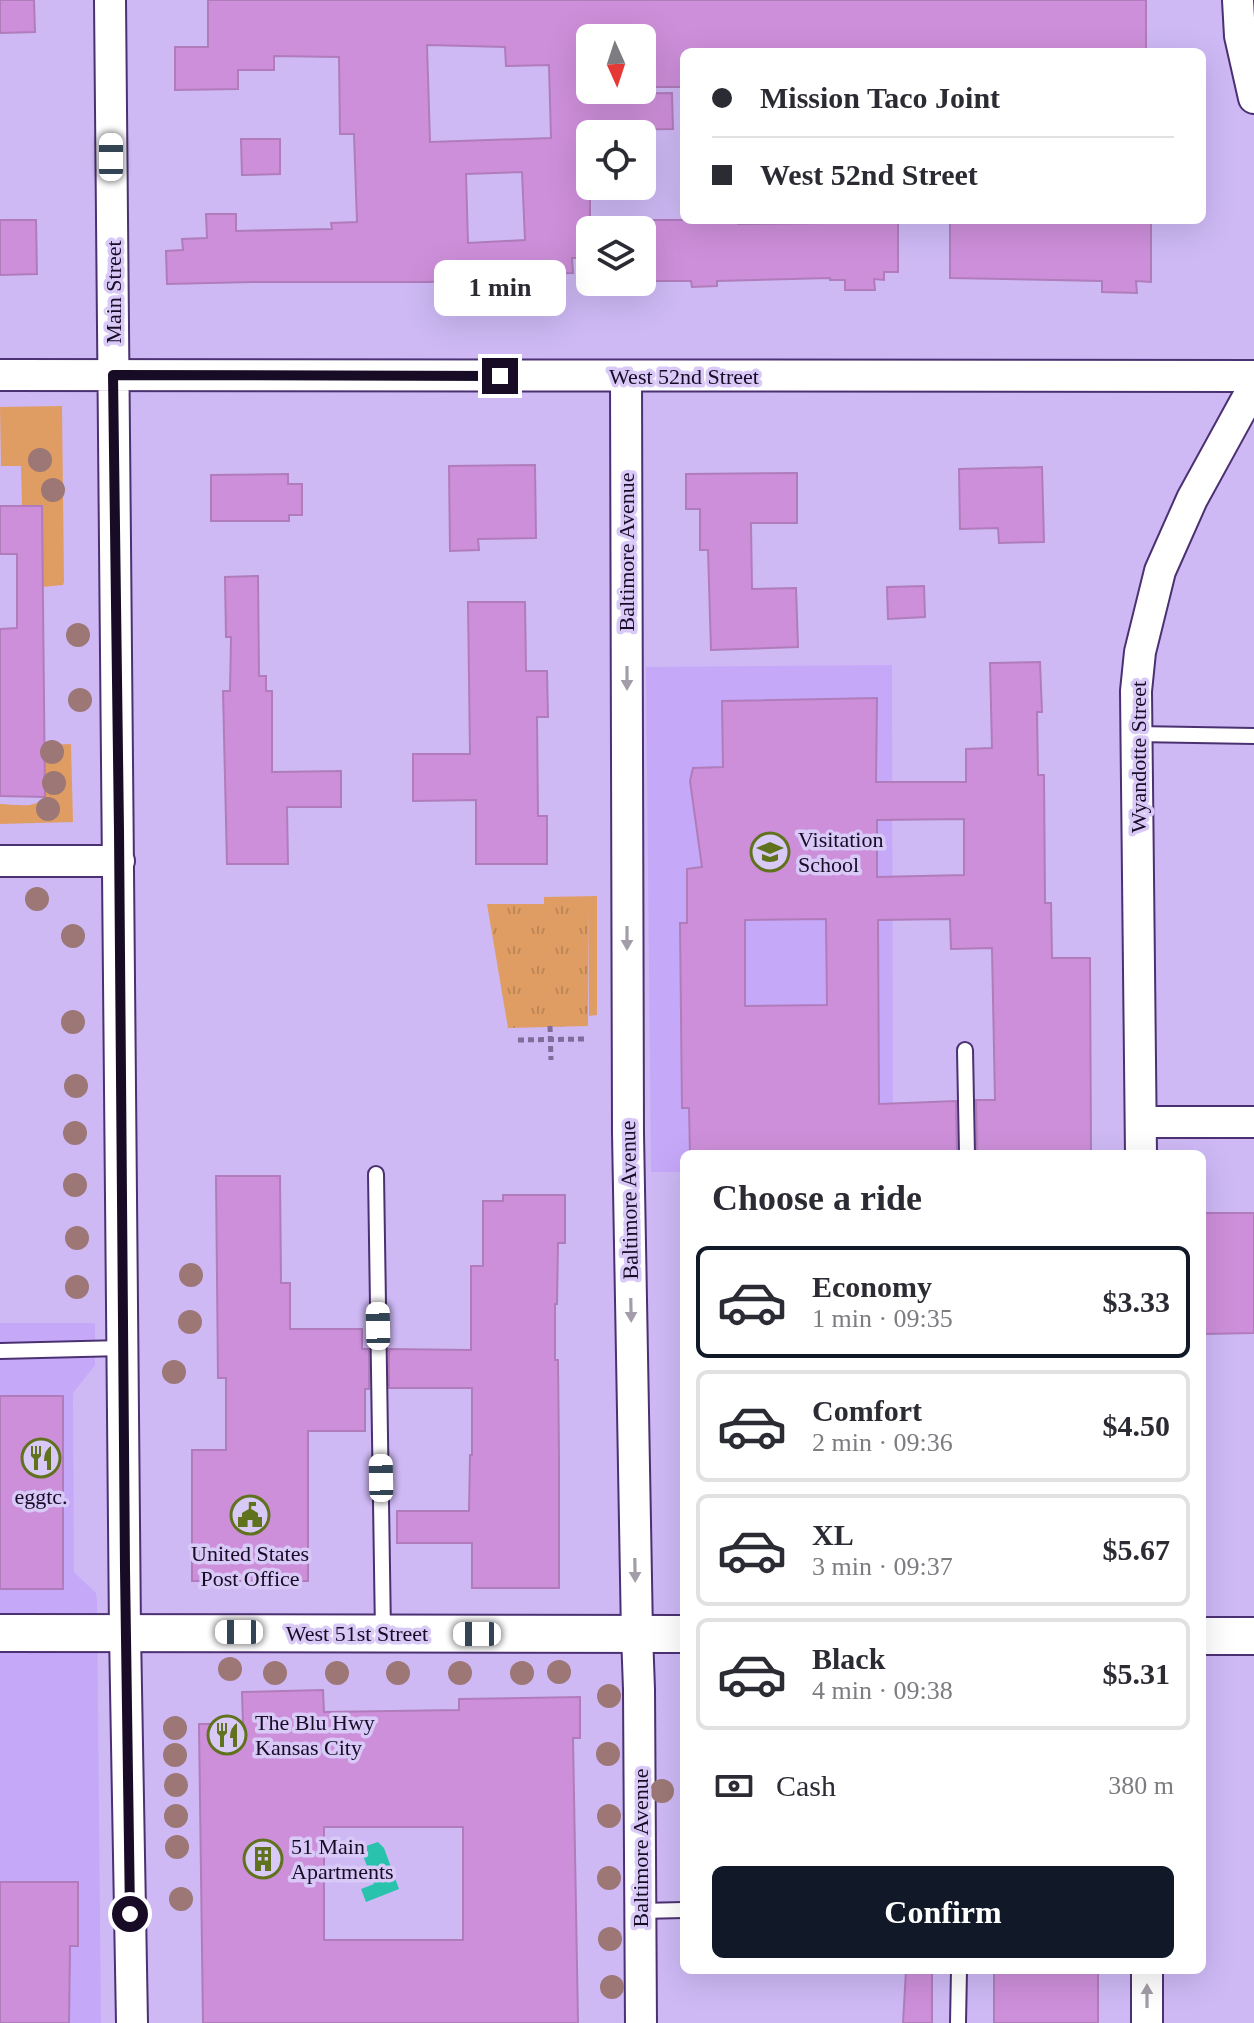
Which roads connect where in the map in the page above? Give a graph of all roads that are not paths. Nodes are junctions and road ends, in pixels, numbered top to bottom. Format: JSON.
{"nodes":[{"id":1,"x":110,"y":0,"type":"edge"},
{"id":2,"x":1238,"y":0,"type":"edge"},
{"id":3,"x":1254,"y":98,"type":"edge"},
{"id":4,"x":0,"y":375,"type":"edge"},
{"id":5,"x":113,"y":375,"type":"junction"},
{"id":6,"x":626,"y":376,"type":"junction"},
{"id":7,"x":1254,"y":376,"type":"edge"},
{"id":8,"x":1254,"y":386,"type":"edge"},
{"id":9,"x":1136,"y":734,"type":"junction"},
{"id":10,"x":1254,"y":736,"type":"edge"},
{"id":11,"x":0,"y":861,"type":"edge"},
{"id":12,"x":119,"y":861,"type":"junction"},
{"id":13,"x":965,"y":1050,"type":"dead end"},
{"id":14,"x":1141,"y":1122,"type":"junction"},
{"id":15,"x":1254,"y":1122,"type":"edge"},
{"id":16,"x":967,"y":1150,"type":"edge"},
{"id":17,"x":1141,"y":1150,"type":"edge"},
{"id":18,"x":376,"y":1174,"type":"dead end"},
{"id":19,"x":123,"y":1348,"type":"junction"},
{"id":20,"x":0,"y":1351,"type":"edge"},
{"id":21,"x":125,"y":1632,"type":"junction"},
{"id":22,"x":0,"y":1633,"type":"edge"},
{"id":23,"x":383,"y":1633,"type":"junction"},
{"id":24,"x":637,"y":1634,"type":"junction"},
{"id":25,"x":680,"y":1634,"type":"edge"},
{"id":26,"x":1206,"y":1636,"type":"edge"},
{"id":27,"x":1254,"y":1636,"type":"edge"},
{"id":28,"x":680,"y":1910,"type":"edge"},
{"id":29,"x":640,"y":1911,"type":"junction"},
{"id":30,"x":959,"y":1974,"type":"edge"},
{"id":31,"x":1147,"y":1974,"type":"edge"},
{"id":32,"x":132,"y":2023,"type":"edge"},
{"id":33,"x":641,"y":2023,"type":"edge"},
{"id":34,"x":958,"y":2023,"type":"edge"},
{"id":35,"x":1147,"y":2023,"type":"edge"}],
"edges":[{"from":1,"to":5,"type":"street","name":"Main Street"},
{"from":2,"to":3,"type":"street"},
{"from":4,"to":5,"type":"street","name":"West 52nd Street"},
{"from":5,"to":6,"type":"street","name":"West 52nd Street"},
{"from":5,"to":12,"type":"street","name":"Main Street"},
{"from":6,"to":7,"type":"street","name":"West 52nd Street"},
{"from":6,"to":24,"type":"street","name":"Baltimore Avenue","one_way":true},
{"from":8,"to":9,"type":"street","name":"Wyandotte Street"},
{"from":9,"to":10,"type":"lane"},
{"from":9,"to":14,"type":"street","name":"Wyandotte Street"},
{"from":11,"to":12,"type":"street"},
{"from":12,"to":19,"type":"street","name":"Main Street"},
{"from":13,"to":16,"type":"lane"},
{"from":14,"to":15,"type":"street"},
{"from":14,"to":17,"type":"street","name":"Wyandotte Street"},
{"from":18,"to":23,"type":"lane"},
{"from":19,"to":20,"type":"lane"},
{"from":19,"to":21,"type":"street","name":"Main Street"},
{"from":21,"to":22,"type":"street","name":"West 51st Street"},
{"from":21,"to":23,"type":"street","name":"West 51st Street"},
{"from":21,"to":32,"type":"street","name":"Main Street"},
{"from":23,"to":24,"type":"street","name":"West 51st Street"},
{"from":24,"to":25,"type":"street","name":"West 51st Street"},
{"from":24,"to":29,"type":"street","name":"Baltimore Avenue"},
{"from":26,"to":27,"type":"street"},
{"from":28,"to":29,"type":"lane"},
{"from":29,"to":33,"type":"street","name":"Baltimore Avenue"},
{"from":30,"to":34,"type":"lane"},
{"from":35,"to":31,"type":"street","one_way":true}]}
